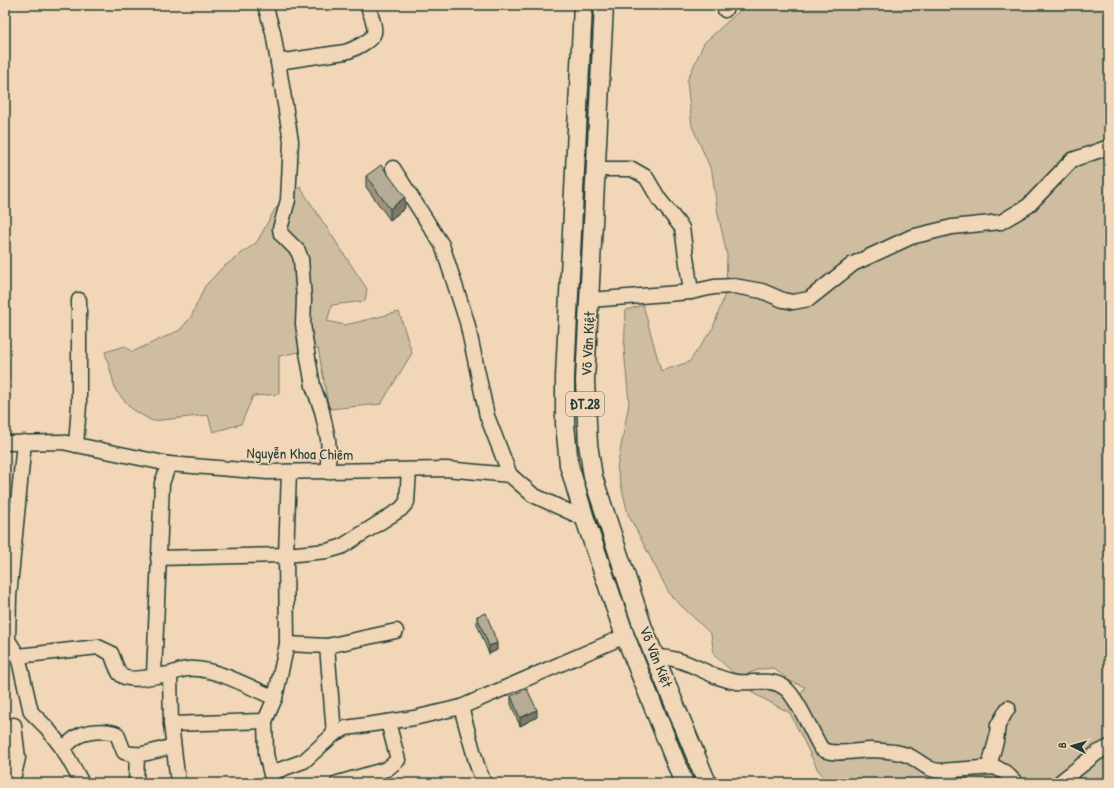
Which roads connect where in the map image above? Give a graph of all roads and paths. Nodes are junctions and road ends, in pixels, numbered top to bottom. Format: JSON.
{"nodes":[{"id":1,"x":265,"y":5,"type":"edge"},
{"id":2,"x":367,"y":5,"type":"edge"},
{"id":3,"x":583,"y":5,"type":"edge"},
{"id":4,"x":604,"y":5,"type":"edge"},
{"id":5,"x":278,"y":62,"type":"junction"},
{"id":6,"x":1109,"y":147,"type":"edge"},
{"id":7,"x":393,"y":168,"type":"dead end"},
{"id":8,"x":575,"y":168,"type":"junction"},
{"id":9,"x":596,"y":169,"type":"junction"},
{"id":10,"x":691,"y":292,"type":"junction"},
{"id":11,"x":79,"y":300,"type":"dead end"},
{"id":12,"x":590,"y":300,"type":"junction"},
{"id":13,"x":24,"y":442,"type":"junction"},
{"id":14,"x":5,"y":443,"type":"edge"},
{"id":15,"x":76,"y":445,"type":"junction"},
{"id":16,"x":169,"y":464,"type":"junction"},
{"id":17,"x":409,"y":470,"type":"junction"},
{"id":18,"x":289,"y":472,"type":"junction"},
{"id":19,"x":327,"y":472,"type":"junction"},
{"id":20,"x":510,"y":475,"type":"junction"},
{"id":21,"x":604,"y":512,"type":"junction"},
{"id":22,"x":585,"y":519,"type":"junction"},
{"id":23,"x":286,"y":555,"type":"junction"},
{"id":24,"x":158,"y":558,"type":"junction"},
{"id":25,"x":396,"y":631,"type":"dead end"},
{"id":26,"x":625,"y":636,"type":"junction"},
{"id":27,"x":7,"y":640,"type":"edge"},
{"id":28,"x":287,"y":644,"type":"junction"},
{"id":29,"x":327,"y":646,"type":"junction"},
{"id":30,"x":18,"y":656,"type":"junction"},
{"id":31,"x":655,"y":657,"type":"junction"},
{"id":32,"x":170,"y":674,"type":"junction"},
{"id":33,"x":154,"y":675,"type":"junction"},
{"id":34,"x":275,"y":698,"type":"junction"},
{"id":35,"x":460,"y":707,"type":"junction"},
{"id":36,"x":1008,"y":708,"type":"dead end"},
{"id":37,"x":31,"y":712,"type":"junction"},
{"id":38,"x":264,"y":721,"type":"junction"},
{"id":39,"x":388,"y":722,"type":"junction"},
{"id":40,"x":171,"y":724,"type":"junction"},
{"id":41,"x":10,"y":726,"type":"edge"},
{"id":42,"x":334,"y":734,"type":"junction"},
{"id":43,"x":173,"y":746,"type":"junction"},
{"id":44,"x":1109,"y":747,"type":"edge"},
{"id":45,"x":62,"y":749,"type":"junction"},
{"id":46,"x":136,"y":755,"type":"junction"},
{"id":47,"x":988,"y":766,"type":"junction"},
{"id":48,"x":272,"y":778,"type":"edge"},
{"id":49,"x":12,"y":783,"type":"edge"},
{"id":50,"x":82,"y":783,"type":"edge"},
{"id":51,"x":136,"y":783,"type":"edge"},
{"id":52,"x":178,"y":783,"type":"edge"},
{"id":53,"x":338,"y":783,"type":"edge"},
{"id":54,"x":484,"y":783,"type":"edge"},
{"id":55,"x":684,"y":783,"type":"edge"},
{"id":56,"x":707,"y":783,"type":"edge"},
{"id":57,"x":1016,"y":783,"type":"edge"},
{"id":58,"x":1059,"y":783,"type":"edge"}],
"edges":[{"from":1,"to":5,"type":"street"},
{"from":2,"to":5,"type":"street"},
{"from":3,"to":8,"type":"main road","name":"Võ Văn Kiệt","number":"ĐT.28"},
{"from":4,"to":9,"type":"main road","name":"Võ Văn Kiệt","number":"ĐT.28"},
{"from":5,"to":19,"type":"street"},
{"from":6,"to":10,"type":"street"},
{"from":7,"to":20,"type":"street"},
{"from":8,"to":9,"type":"main road"},
{"from":8,"to":22,"type":"main road","name":"Võ Văn Kiệt","number":"ĐT.28"},
{"from":9,"to":10,"type":"street"},
{"from":9,"to":12,"type":"main road","name":"Võ Văn Kiệt","number":"ĐT.28"},
{"from":10,"to":12,"type":"street"},
{"from":11,"to":15,"type":"street"},
{"from":12,"to":21,"type":"main road","name":"Võ Văn Kiệt","number":"ĐT.28"},
{"from":13,"to":14,"type":"street","name":"Nguyễn Khoa Chiêm"},
{"from":13,"to":15,"type":"street","name":"Nguyễn Khoa Chiêm"},
{"from":13,"to":27,"type":"street"},
{"from":15,"to":16,"type":"street","name":"Nguyễn Khoa Chiêm"},
{"from":16,"to":18,"type":"street","name":"Nguyễn Khoa Chiêm"},
{"from":16,"to":24,"type":"street"},
{"from":17,"to":19,"type":"street","name":"Nguyễn Khoa Chiêm"},
{"from":17,"to":20,"type":"street","name":"Nguyễn Khoa Chiêm"},
{"from":17,"to":23,"type":"street"},
{"from":18,"to":19,"type":"street","name":"Nguyễn Khoa Chiêm"},
{"from":18,"to":23,"type":"street"},
{"from":20,"to":22,"type":"street"},
{"from":21,"to":22,"type":"main road"},
{"from":21,"to":31,"type":"main road","name":"Võ Văn Kiệt","number":"ĐT.28"},
{"from":22,"to":26,"type":"main road","name":"Võ Văn Kiệt","number":"ĐT.28"},
{"from":23,"to":24,"type":"street"},
{"from":23,"to":28,"type":"street"},
{"from":24,"to":33,"type":"street"},
{"from":25,"to":29,"type":"street"},
{"from":26,"to":35,"type":"street"},
{"from":26,"to":55,"type":"main road","name":"Võ Văn Kiệt","number":"ĐT.28"},
{"from":27,"to":30,"type":"street"},
{"from":28,"to":29,"type":"street"},
{"from":28,"to":34,"type":"street"},
{"from":29,"to":42,"type":"street"},
{"from":30,"to":33,"type":"street"},
{"from":30,"to":37,"type":"street"},
{"from":31,"to":47,"type":"street"},
{"from":31,"to":56,"type":"main road","name":"Võ Văn Kiệt","number":"ĐT.28"},
{"from":32,"to":33,"type":"street"},
{"from":32,"to":34,"type":"street"},
{"from":32,"to":40,"type":"street"},
{"from":34,"to":38,"type":"street"},
{"from":35,"to":39,"type":"street"},
{"from":35,"to":54,"type":"street"},
{"from":36,"to":47,"type":"street"},
{"from":37,"to":41,"type":"street"},
{"from":37,"to":45,"type":"street"},
{"from":38,"to":40,"type":"street"},
{"from":38,"to":48,"type":"street"},
{"from":39,"to":42,"type":"street"},
{"from":39,"to":53,"type":"street"},
{"from":40,"to":43,"type":"street"},
{"from":41,"to":49,"type":"street"},
{"from":42,"to":48,"type":"street"},
{"from":43,"to":46,"type":"street"},
{"from":43,"to":52,"type":"street"},
{"from":44,"to":58,"type":"street"},
{"from":45,"to":46,"type":"street"},
{"from":45,"to":50,"type":"street"},
{"from":46,"to":51,"type":"street"},
{"from":47,"to":57,"type":"street"}]}
